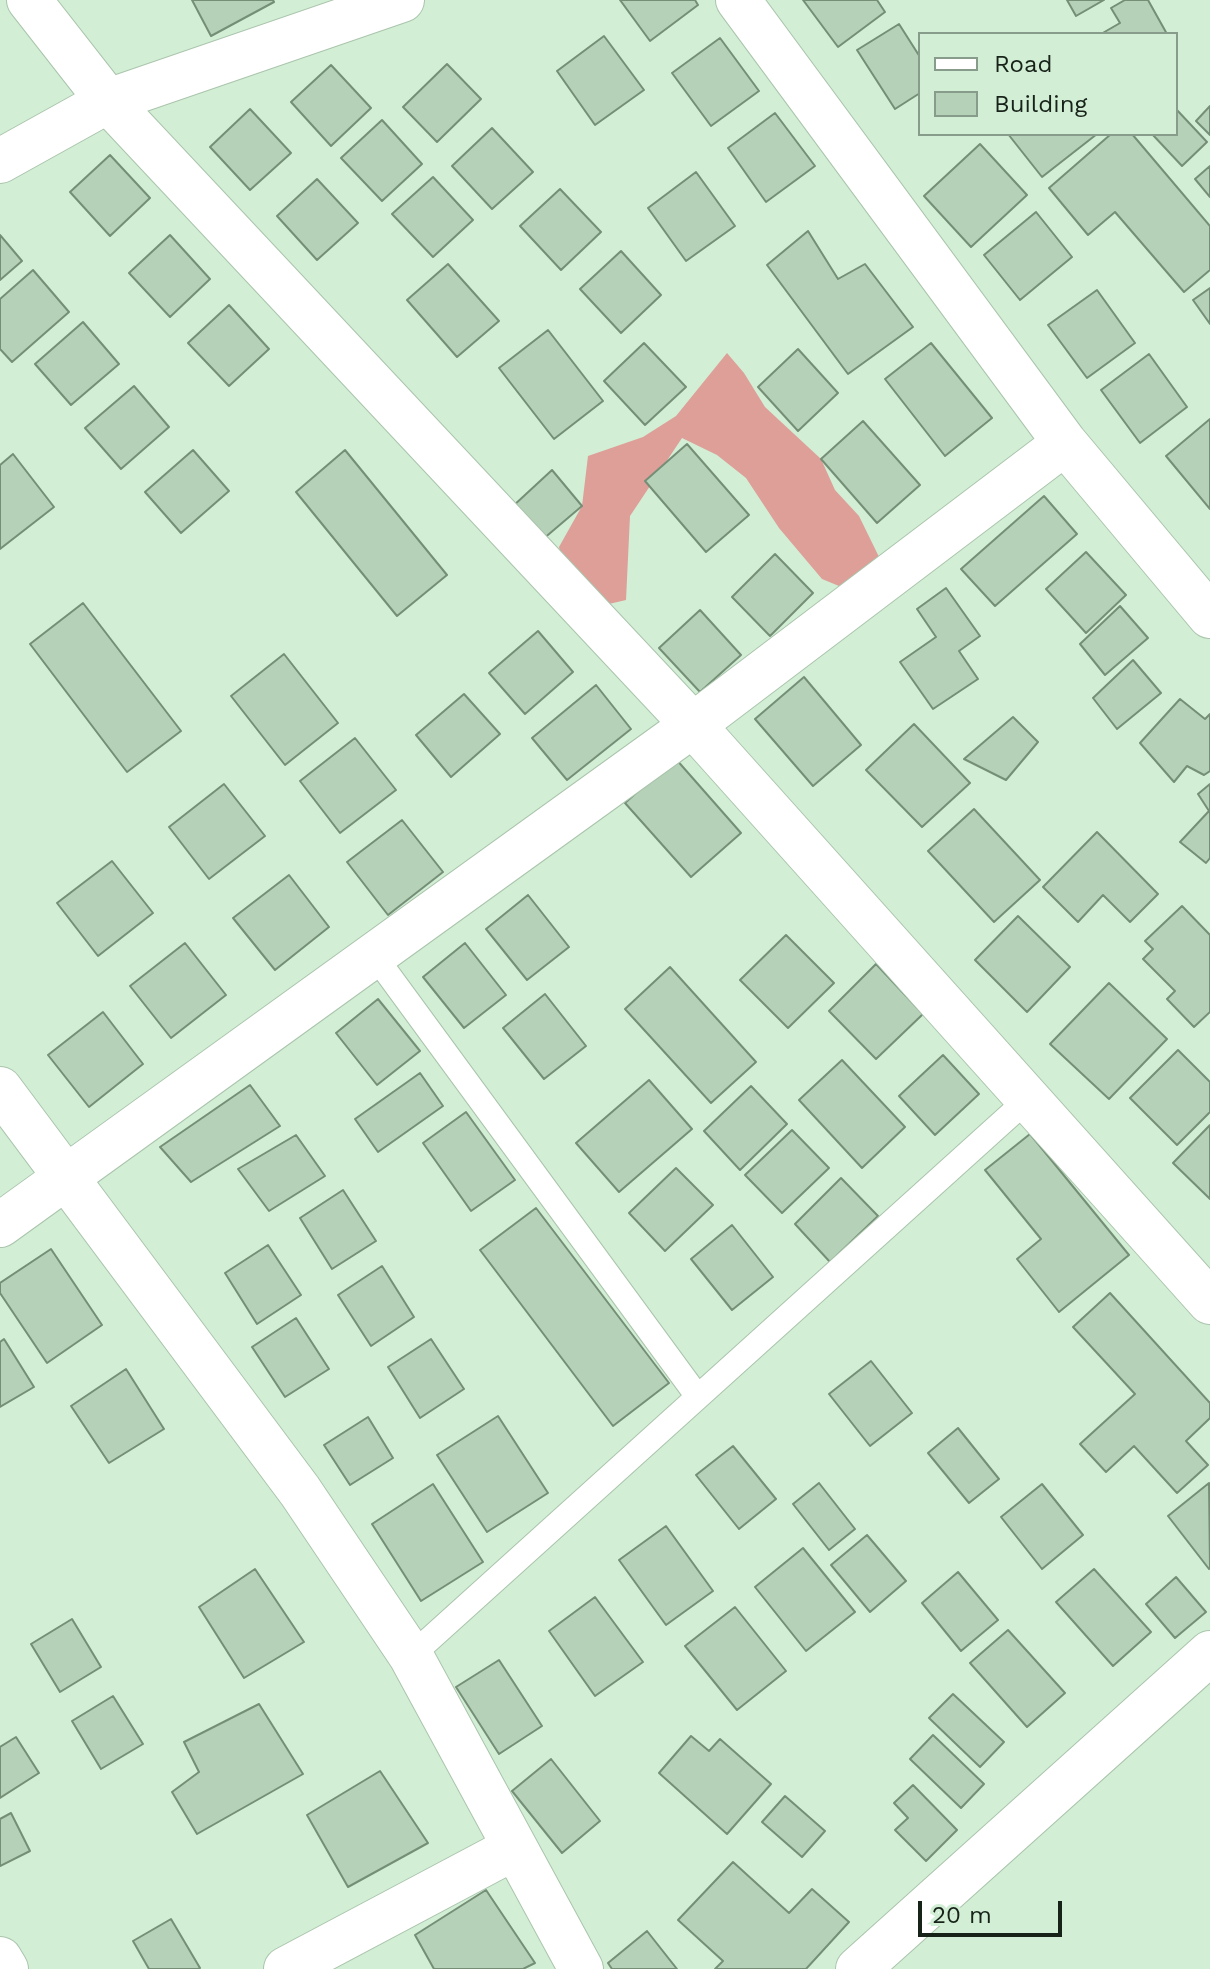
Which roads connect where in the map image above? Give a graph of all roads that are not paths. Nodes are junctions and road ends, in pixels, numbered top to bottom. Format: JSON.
{"nodes":[{"id":1,"x":29,"y":0,"type":"edge"},
{"id":2,"x":402,"y":0,"type":"edge"},
{"id":3,"x":738,"y":0,"type":"edge"},
{"id":4,"x":108,"y":101,"type":"junction"},
{"id":5,"x":0,"y":161,"type":"edge"},
{"id":6,"x":1065,"y":443,"type":"junction"},
{"id":7,"x":1208,"y":610,"type":"edge"},
{"id":8,"x":693,"y":725,"type":"junction"},
{"id":9,"x":374,"y":955,"type":"junction"},
{"id":10,"x":0,"y":1089,"type":"edge"},
{"id":11,"x":1028,"y":1099,"type":"junction"},
{"id":12,"x":64,"y":1177,"type":"junction"},
{"id":13,"x":0,"y":1225,"type":"edge"},
{"id":14,"x":1210,"y":1302,"type":"edge"},
{"id":15,"x":698,"y":1397,"type":"junction"},
{"id":16,"x":1210,"y":1653,"type":"edge"},
{"id":17,"x":411,"y":1656,"type":"junction"},
{"id":18,"x":514,"y":1848,"type":"junction"},
{"id":19,"x":0,"y":1959,"type":"edge"},
{"id":20,"x":6,"y":1969,"type":"edge"},
{"id":21,"x":286,"y":1969,"type":"edge"},
{"id":22,"x":581,"y":1969,"type":"edge"},
{"id":23,"x":858,"y":1969,"type":"edge"}],
"edges":[{"from":1,"to":4,"type":"street"},
{"from":2,"to":4,"type":"street"},
{"from":3,"to":6,"type":"street"},
{"from":4,"to":5,"type":"street"},
{"from":4,"to":8,"type":"street"},
{"from":6,"to":7,"type":"street"},
{"from":6,"to":8,"type":"street"},
{"from":8,"to":9,"type":"street"},
{"from":8,"to":11,"type":"street"},
{"from":9,"to":12,"type":"street"},
{"from":9,"to":15,"type":"lane"},
{"from":10,"to":12,"type":"street"},
{"from":11,"to":14,"type":"street"},
{"from":11,"to":15,"type":"lane"},
{"from":12,"to":13,"type":"street"},
{"from":12,"to":17,"type":"street"},
{"from":15,"to":17,"type":"lane"},
{"from":16,"to":23,"type":"street"},
{"from":17,"to":18,"type":"street"},
{"from":18,"to":21,"type":"street"},
{"from":18,"to":22,"type":"street"},
{"from":19,"to":20,"type":"street"}]}
